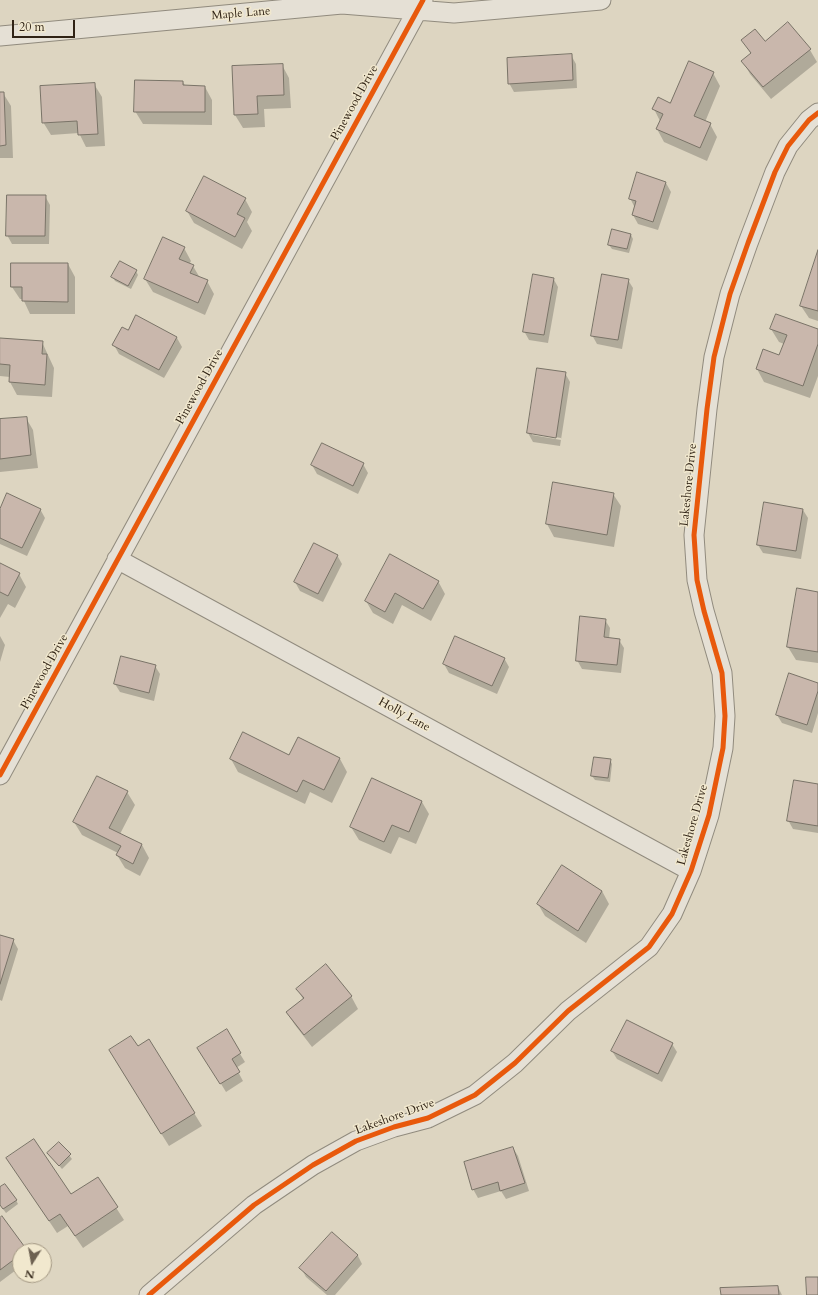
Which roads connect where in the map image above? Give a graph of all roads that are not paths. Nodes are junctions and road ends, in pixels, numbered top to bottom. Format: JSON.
{"nodes":[{"id":1,"x":601,"y":0,"type":"edge"},
{"id":2,"x":420,"y":5,"type":"edge"},
{"id":3,"x":0,"y":36,"type":"edge"},
{"id":4,"x":818,"y":113,"type":"edge"},
{"id":5,"x":118,"y":559,"type":"junction"},
{"id":6,"x":0,"y":775,"type":"edge"},
{"id":7,"x":691,"y":871,"type":"junction"},
{"id":8,"x":149,"y":1295,"type":"edge"}],
"edges":[{"from":1,"to":2,"type":"street","name":"Maple Lane"},
{"from":2,"to":3,"type":"street","name":"Maple Lane"},
{"from":2,"to":5,"type":"street","name":"Pinewood Drive"},
{"from":4,"to":7,"type":"street","name":"Lakeshore Drive"},
{"from":5,"to":6,"type":"street","name":"Pinewood Drive"},
{"from":5,"to":7,"type":"street","name":"Holly Lane"},
{"from":7,"to":8,"type":"street","name":"Lakeshore Drive"}]}
